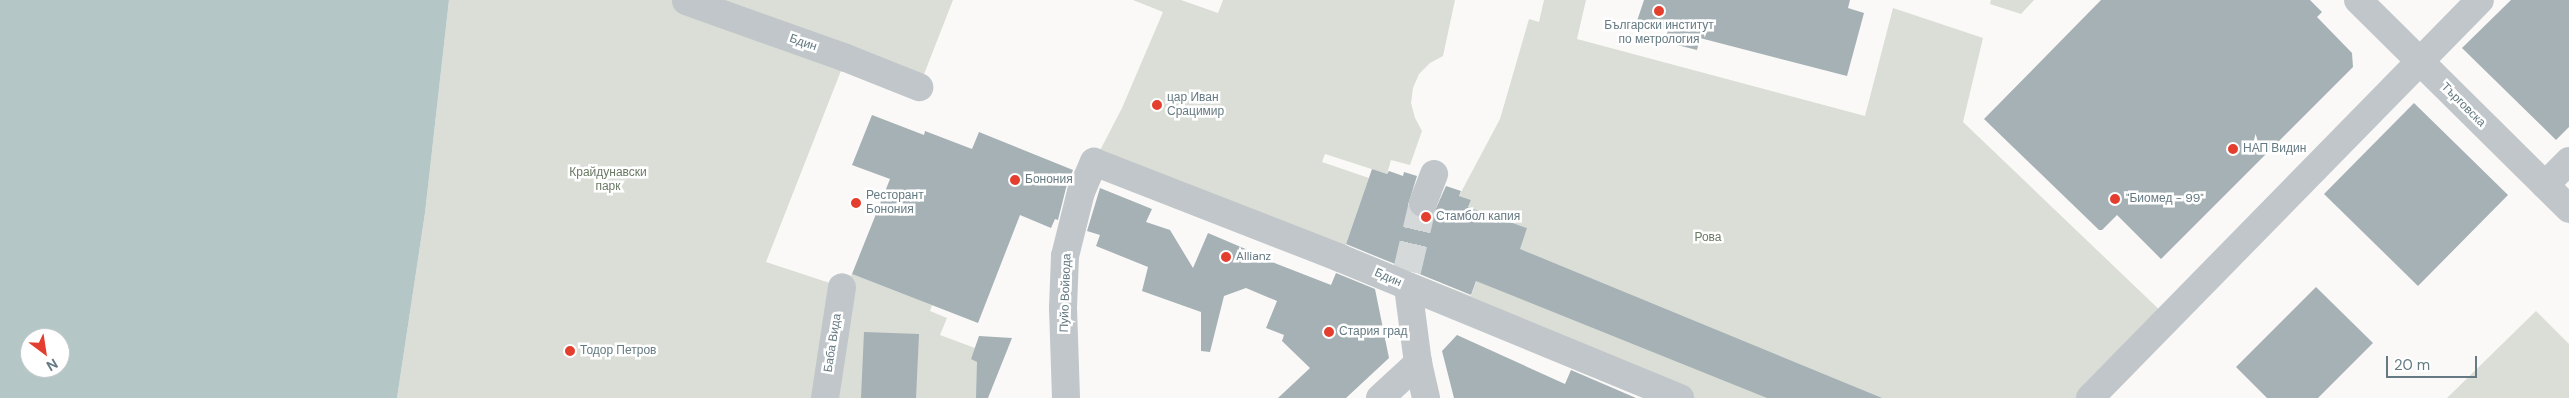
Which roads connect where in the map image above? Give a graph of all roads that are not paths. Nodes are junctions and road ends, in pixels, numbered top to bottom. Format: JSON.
{"nodes":[{"id":1,"x":2358,"y":0,"type":"edge"},
{"id":2,"x":2480,"y":0,"type":"edge"},
{"id":3,"x":686,"y":1,"type":"dead end"},
{"id":4,"x":2418,"y":61,"type":"junction"},
{"id":5,"x":919,"y":87,"type":"dead end"},
{"id":6,"x":2569,"y":161,"type":"edge"},
{"id":7,"x":1094,"y":162,"type":"joint"},
{"id":8,"x":1434,"y":174,"type":"dead end"},
{"id":9,"x":2545,"y":185,"type":"junction"},
{"id":10,"x":1423,"y":203,"type":"tunnel mouth"},
{"id":11,"x":2569,"y":208,"type":"edge"},
{"id":12,"x":1406,"y":281,"type":"junction"},
{"id":13,"x":842,"y":288,"type":"dead end"},
{"id":14,"x":1418,"y":362,"type":"junction"},
{"id":15,"x":825,"y":398,"type":"edge"},
{"id":16,"x":1066,"y":398,"type":"edge"},
{"id":17,"x":1380,"y":398,"type":"edge"},
{"id":18,"x":1426,"y":398,"type":"edge"},
{"id":19,"x":1680,"y":398,"type":"edge"},
{"id":20,"x":2090,"y":398,"type":"edge"}],
"edges":[{"from":1,"to":4,"type":"street","name":"Търговска"},
{"from":2,"to":4,"type":"street"},
{"from":3,"to":5,"type":"street","name":"Бдин"},
{"from":4,"to":9,"type":"street","name":"Търговска"},
{"from":4,"to":20,"type":"street"},
{"from":6,"to":9,"type":"street"},
{"from":7,"to":12,"type":"street","name":"Бдин"},
{"from":7,"to":16,"type":"street","name":"Пуйо Войвода"},
{"from":8,"to":10,"type":"street"},
{"from":9,"to":11,"type":"street","name":"Търговска"},
{"from":12,"to":14,"type":"street"},
{"from":12,"to":19,"type":"street","name":"Бдин"},
{"from":13,"to":15,"type":"street","name":"Баба Вида"},
{"from":14,"to":17,"type":"street"},
{"from":14,"to":18,"type":"street"}]}
